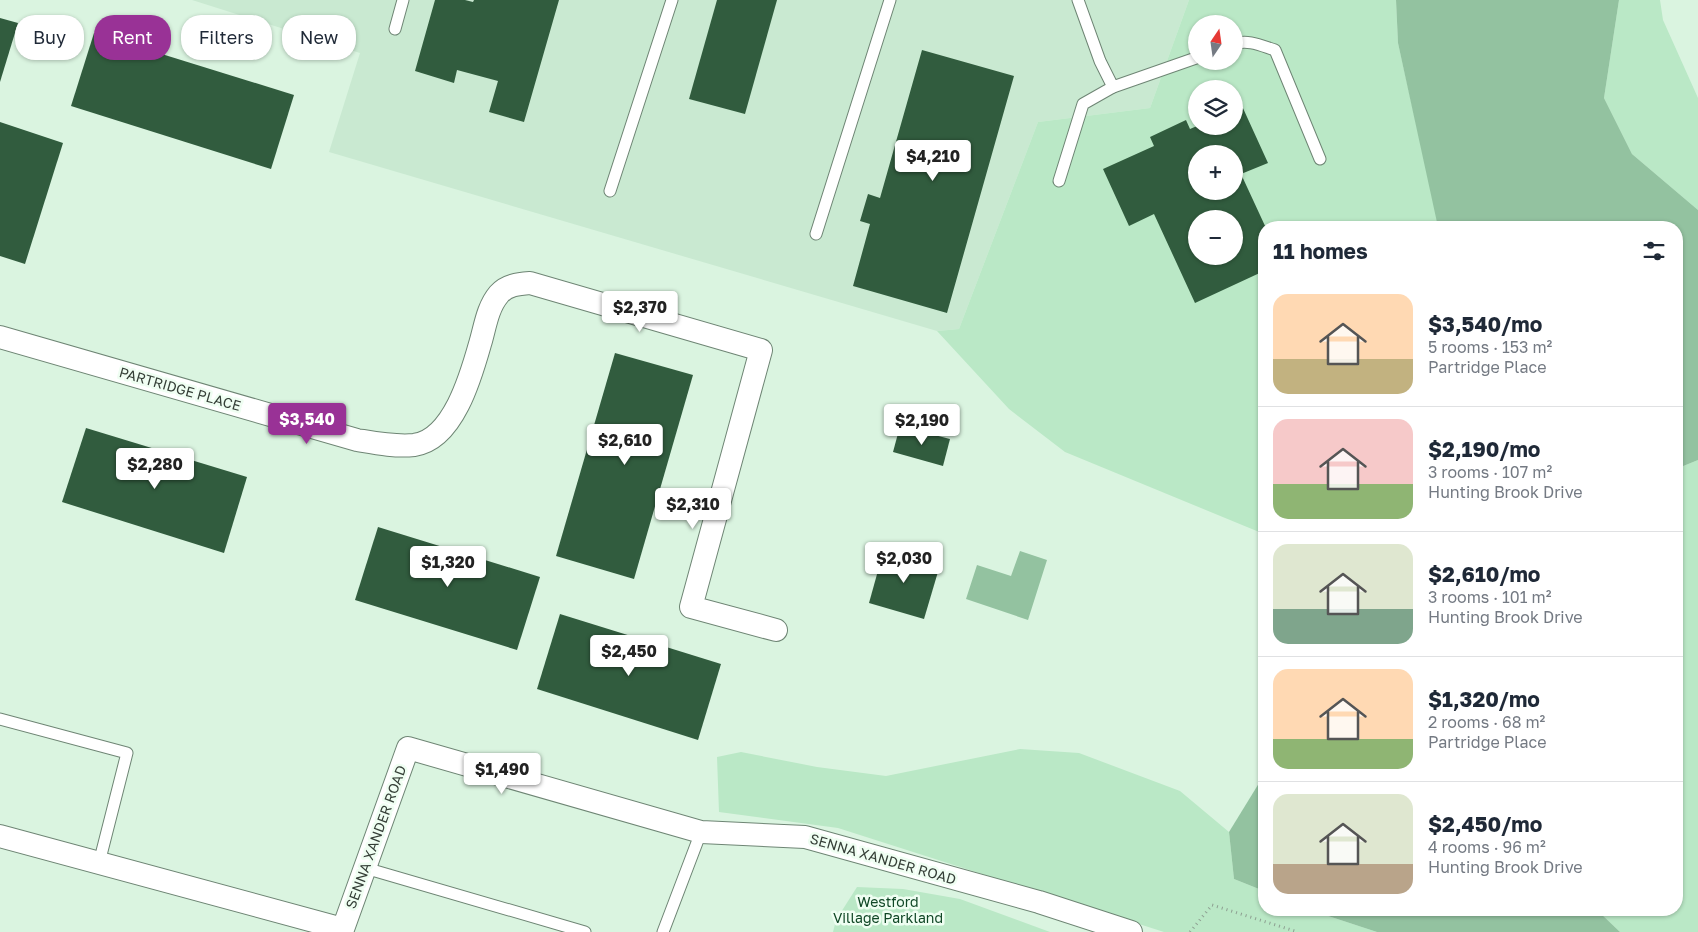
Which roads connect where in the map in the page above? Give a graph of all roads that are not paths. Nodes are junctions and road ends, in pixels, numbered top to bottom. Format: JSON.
{"nodes":[{"id":1,"x":403,"y":0,"type":"edge"},
{"id":2,"x":672,"y":0,"type":"edge"},
{"id":3,"x":890,"y":0,"type":"edge"},
{"id":4,"x":1078,"y":0,"type":"edge"},
{"id":5,"x":395,"y":29,"type":"dead end"},
{"id":6,"x":1243,"y":42,"type":"edge"},
{"id":7,"x":1188,"y":61,"type":"edge"},
{"id":8,"x":1113,"y":87,"type":"junction"},
{"id":9,"x":1320,"y":159,"type":"dead end"},
{"id":10,"x":1059,"y":181,"type":"dead end"},
{"id":11,"x":610,"y":190,"type":"dead end"},
{"id":12,"x":816,"y":234,"type":"dead end"},
{"id":13,"x":0,"y":337,"type":"edge"},
{"id":14,"x":776,"y":630,"type":"dead end"},
{"id":15,"x":0,"y":719,"type":"edge"},
{"id":16,"x":701,"y":832,"type":"junction"},
{"id":17,"x":0,"y":836,"type":"edge"},
{"id":18,"x":99,"y":862,"type":"junction"},
{"id":19,"x":365,"y":868,"type":"junction"},
{"id":20,"x":585,"y":932,"type":"edge"},
{"id":21,"x":663,"y":932,"type":"edge"},
{"id":22,"x":1131,"y":932,"type":"edge"}],
"edges":[{"from":1,"to":5,"type":"lane"},
{"from":2,"to":11,"type":"lane"},
{"from":3,"to":12,"type":"lane"},
{"from":4,"to":8,"type":"lane"},
{"from":6,"to":9,"type":"lane"},
{"from":7,"to":8,"type":"lane"},
{"from":8,"to":10,"type":"lane"},
{"from":13,"to":14,"type":"street","name":"PARTRIDGE PLACE"},
{"from":15,"to":18,"type":"lane"},
{"from":16,"to":19,"type":"street","name":"SENNA XANDER ROAD"},
{"from":16,"to":21,"type":"lane"},
{"from":16,"to":22,"type":"street","name":"SENNA XANDER ROAD"},
{"from":17,"to":18,"type":"street","name":"SENNA XANDER ROAD"},
{"from":18,"to":19,"type":"street","name":"SENNA XANDER ROAD"},
{"from":19,"to":20,"type":"lane"}]}
